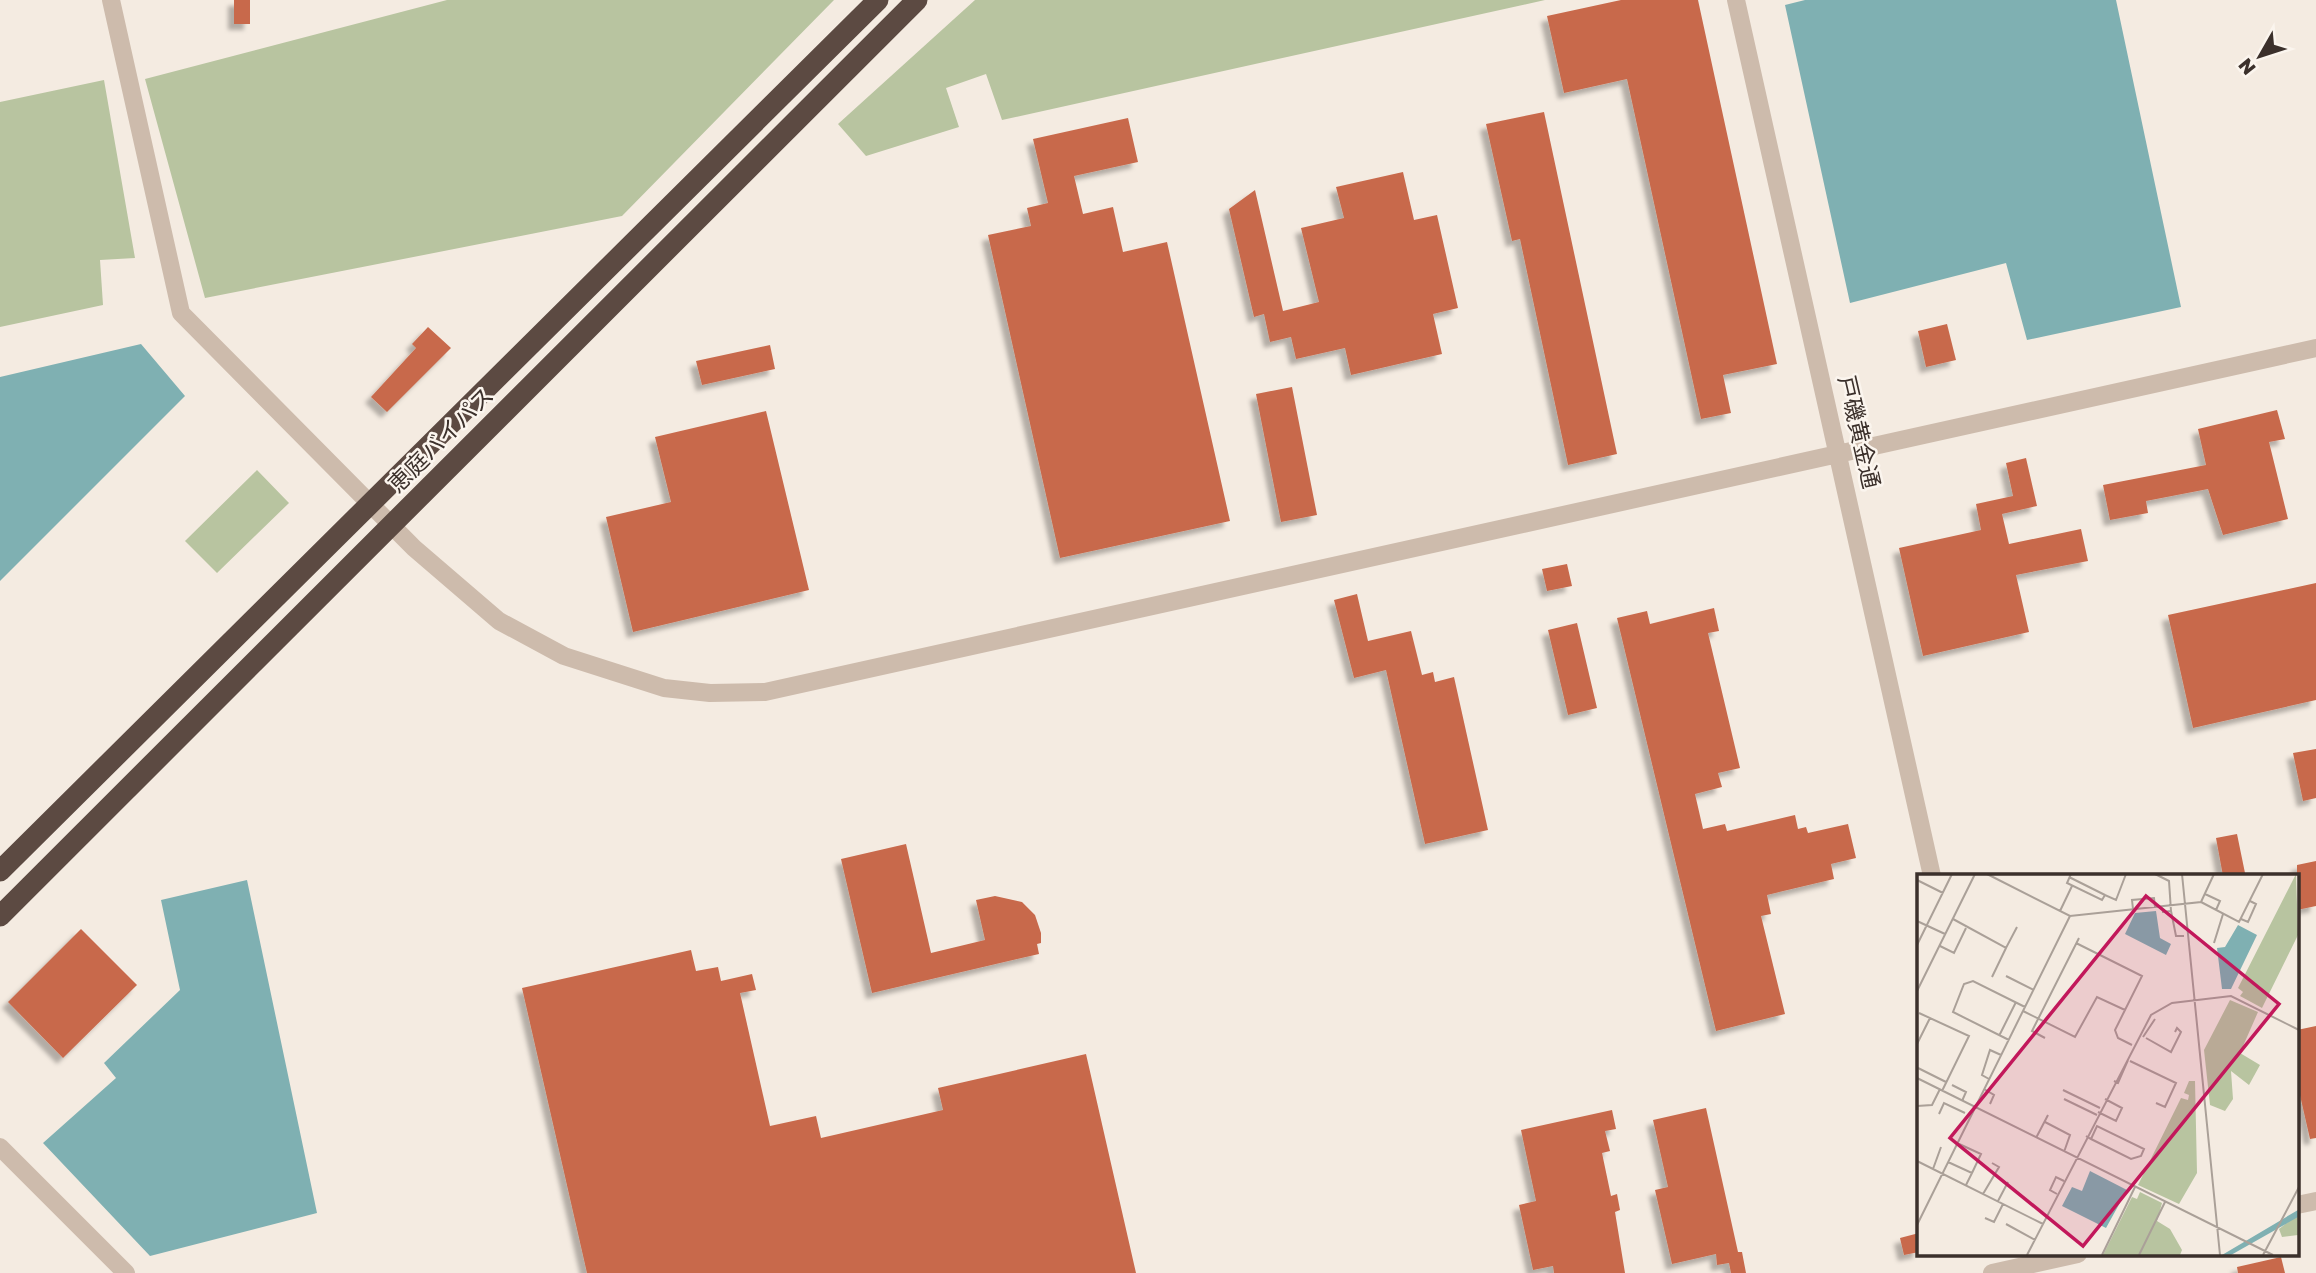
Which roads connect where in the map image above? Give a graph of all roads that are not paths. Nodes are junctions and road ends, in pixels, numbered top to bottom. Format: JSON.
{"nodes":[{"id":1,"x":111,"y":0,"type":"edge"},
{"id":2,"x":878,"y":0,"type":"edge"},
{"id":3,"x":918,"y":0,"type":"edge"},
{"id":4,"x":1737,"y":0,"type":"edge"},
{"id":5,"x":2316,"y":348,"type":"edge"},
{"id":6,"x":1839,"y":454,"type":"junction"},
{"id":7,"x":369,"y":502,"type":"junction"},
{"id":8,"x":392,"y":526,"type":"junction"},
{"id":9,"x":0,"y":871,"type":"edge"},
{"id":10,"x":1933,"y":874,"type":"edge"},
{"id":11,"x":0,"y":916,"type":"edge"},
{"id":12,"x":0,"y":1147,"type":"edge"},
{"id":13,"x":2316,"y":1201,"type":"edge"},
{"id":14,"x":2298,"y":1205,"type":"edge"},
{"id":15,"x":2067,"y":1256,"type":"edge"},
{"id":16,"x":2016,"y":1265,"type":"edge"},
{"id":17,"x":126,"y":1273,"type":"edge"},
{"id":18,"x":1992,"y":1273,"type":"edge"}],
"edges":[{"from":1,"to":7,"type":"street"},
{"from":2,"to":7,"type":"highway","name":"恵庭バイパス"},
{"from":3,"to":8,"type":"highway","name":"恵庭バイパス"},
{"from":4,"to":6,"type":"street","name":"戸磯黄金通"},
{"from":5,"to":6,"type":"street"},
{"from":6,"to":8,"type":"street"},
{"from":6,"to":10,"type":"street","name":"戸磯黄金通"},
{"from":7,"to":8,"type":"street"},
{"from":7,"to":9,"type":"highway","name":"恵庭バイパス"},
{"from":8,"to":11,"type":"highway","name":"恵庭バイパス"},
{"from":12,"to":17,"type":"street"},
{"from":13,"to":14,"type":"street"},
{"from":15,"to":16,"type":"street"},
{"from":16,"to":18,"type":"street"}]}
